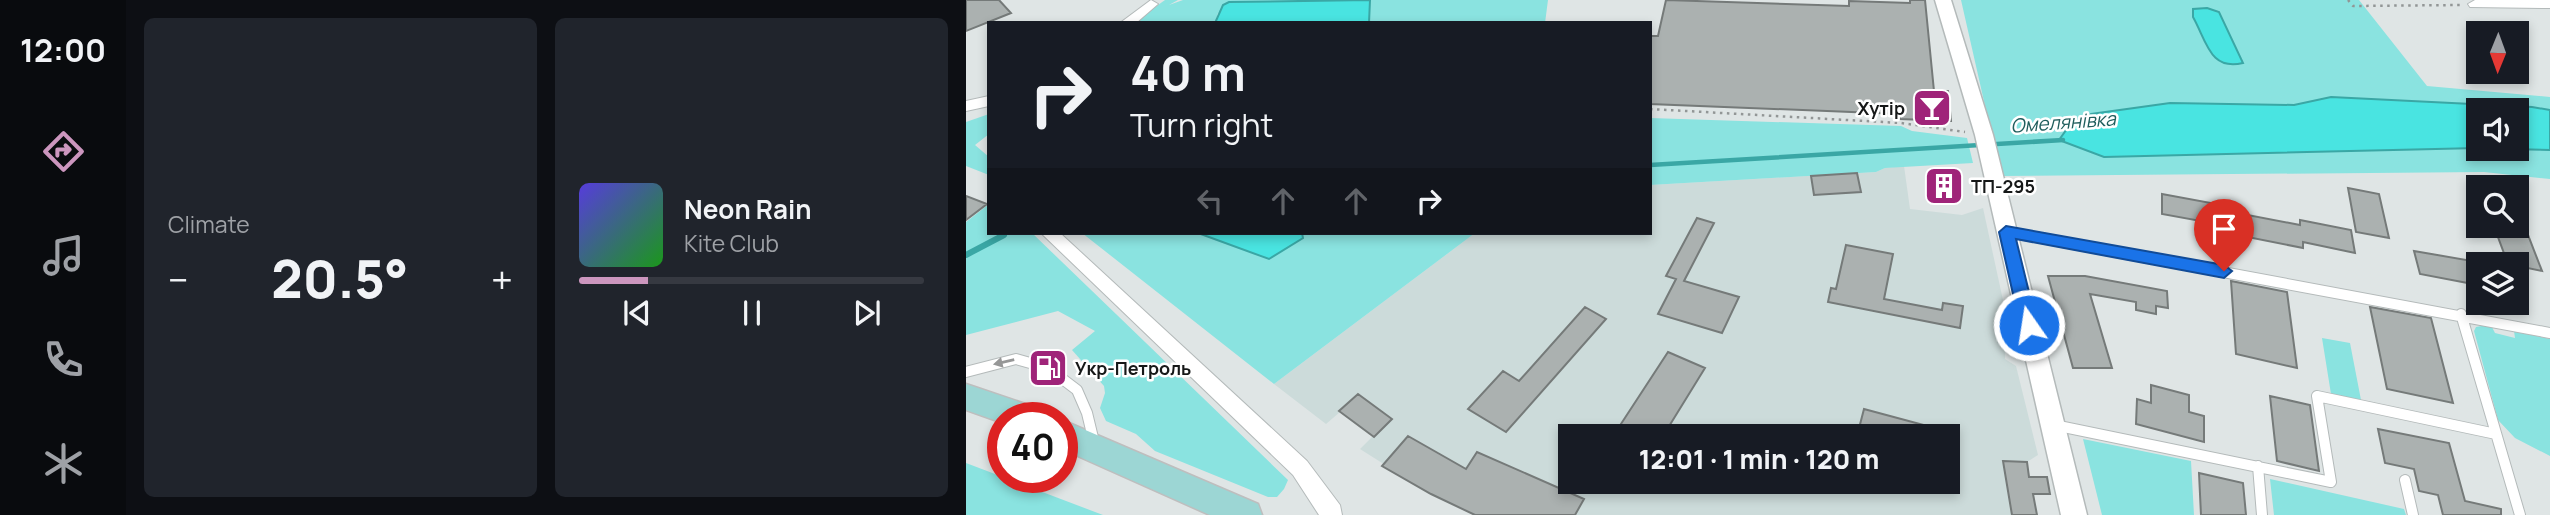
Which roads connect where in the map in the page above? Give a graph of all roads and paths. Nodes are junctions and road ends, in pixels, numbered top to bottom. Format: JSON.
{"nodes":[{"id":1,"x":1943,"y":0,"type":"edge"},
{"id":2,"x":2348,"y":0,"type":"edge"},
{"id":3,"x":1151,"y":4,"type":"dead end"},
{"id":4,"x":2475,"y":4,"type":"joint"},
{"id":5,"x":2550,"y":4,"type":"edge"},
{"id":6,"x":1130,"y":21,"type":"edge"},
{"id":7,"x":987,"y":101,"type":"edge"},
{"id":8,"x":966,"y":106,"type":"edge"},
{"id":9,"x":1652,"y":109,"type":"edge"},
{"id":10,"x":1985,"y":138,"type":"junction"},
{"id":11,"x":2006,"y":232,"type":"junction"},
{"id":12,"x":1051,"y":235,"type":"edge"},
{"id":13,"x":2461,"y":314,"type":"junction"},
{"id":14,"x":2550,"y":333,"type":"edge"},
{"id":15,"x":966,"y":372,"type":"edge"},
{"id":16,"x":966,"y":397,"type":"edge"},
{"id":17,"x":987,"y":404,"type":"edge"},
{"id":18,"x":2053,"y":425,"type":"junction"},
{"id":19,"x":2496,"y":434,"type":"junction"},
{"id":20,"x":1078,"y":440,"type":"edge"},
{"id":21,"x":1095,"y":447,"type":"junction"},
{"id":22,"x":2258,"y":466,"type":"junction"},
{"id":23,"x":2405,"y":480,"type":"dead end"},
{"id":24,"x":1247,"y":515,"type":"edge"},
{"id":25,"x":1330,"y":515,"type":"edge"},
{"id":26,"x":2074,"y":515,"type":"edge"},
{"id":27,"x":2262,"y":515,"type":"edge"},
{"id":28,"x":2413,"y":515,"type":"edge"},
{"id":29,"x":2520,"y":515,"type":"edge"}],
"edges":[{"from":1,"to":10,"type":"street"},
{"from":2,"to":4,"type":"path"},
{"from":3,"to":6,"type":"street"},
{"from":4,"to":5,"type":"street"},
{"from":7,"to":8,"type":"street"},
{"from":9,"to":10,"type":"path"},
{"from":10,"to":11,"type":"street"},
{"from":11,"to":13,"type":"lane"},
{"from":11,"to":18,"type":"street"},
{"from":12,"to":25,"type":"street"},
{"from":13,"to":14,"type":"lane"},
{"from":13,"to":19,"type":"lane"},
{"from":21,"to":15,"type":"lane","one_way":true},
{"from":16,"to":17,"type":"main road"},
{"from":18,"to":22,"type":"lane"},
{"from":18,"to":26,"type":"street"},
{"from":19,"to":22,"type":"lane"},
{"from":19,"to":29,"type":"lane"},
{"from":20,"to":21,"type":"main road"},
{"from":21,"to":24,"type":"main road"},
{"from":22,"to":27,"type":"lane"},
{"from":23,"to":28,"type":"lane"}]}
